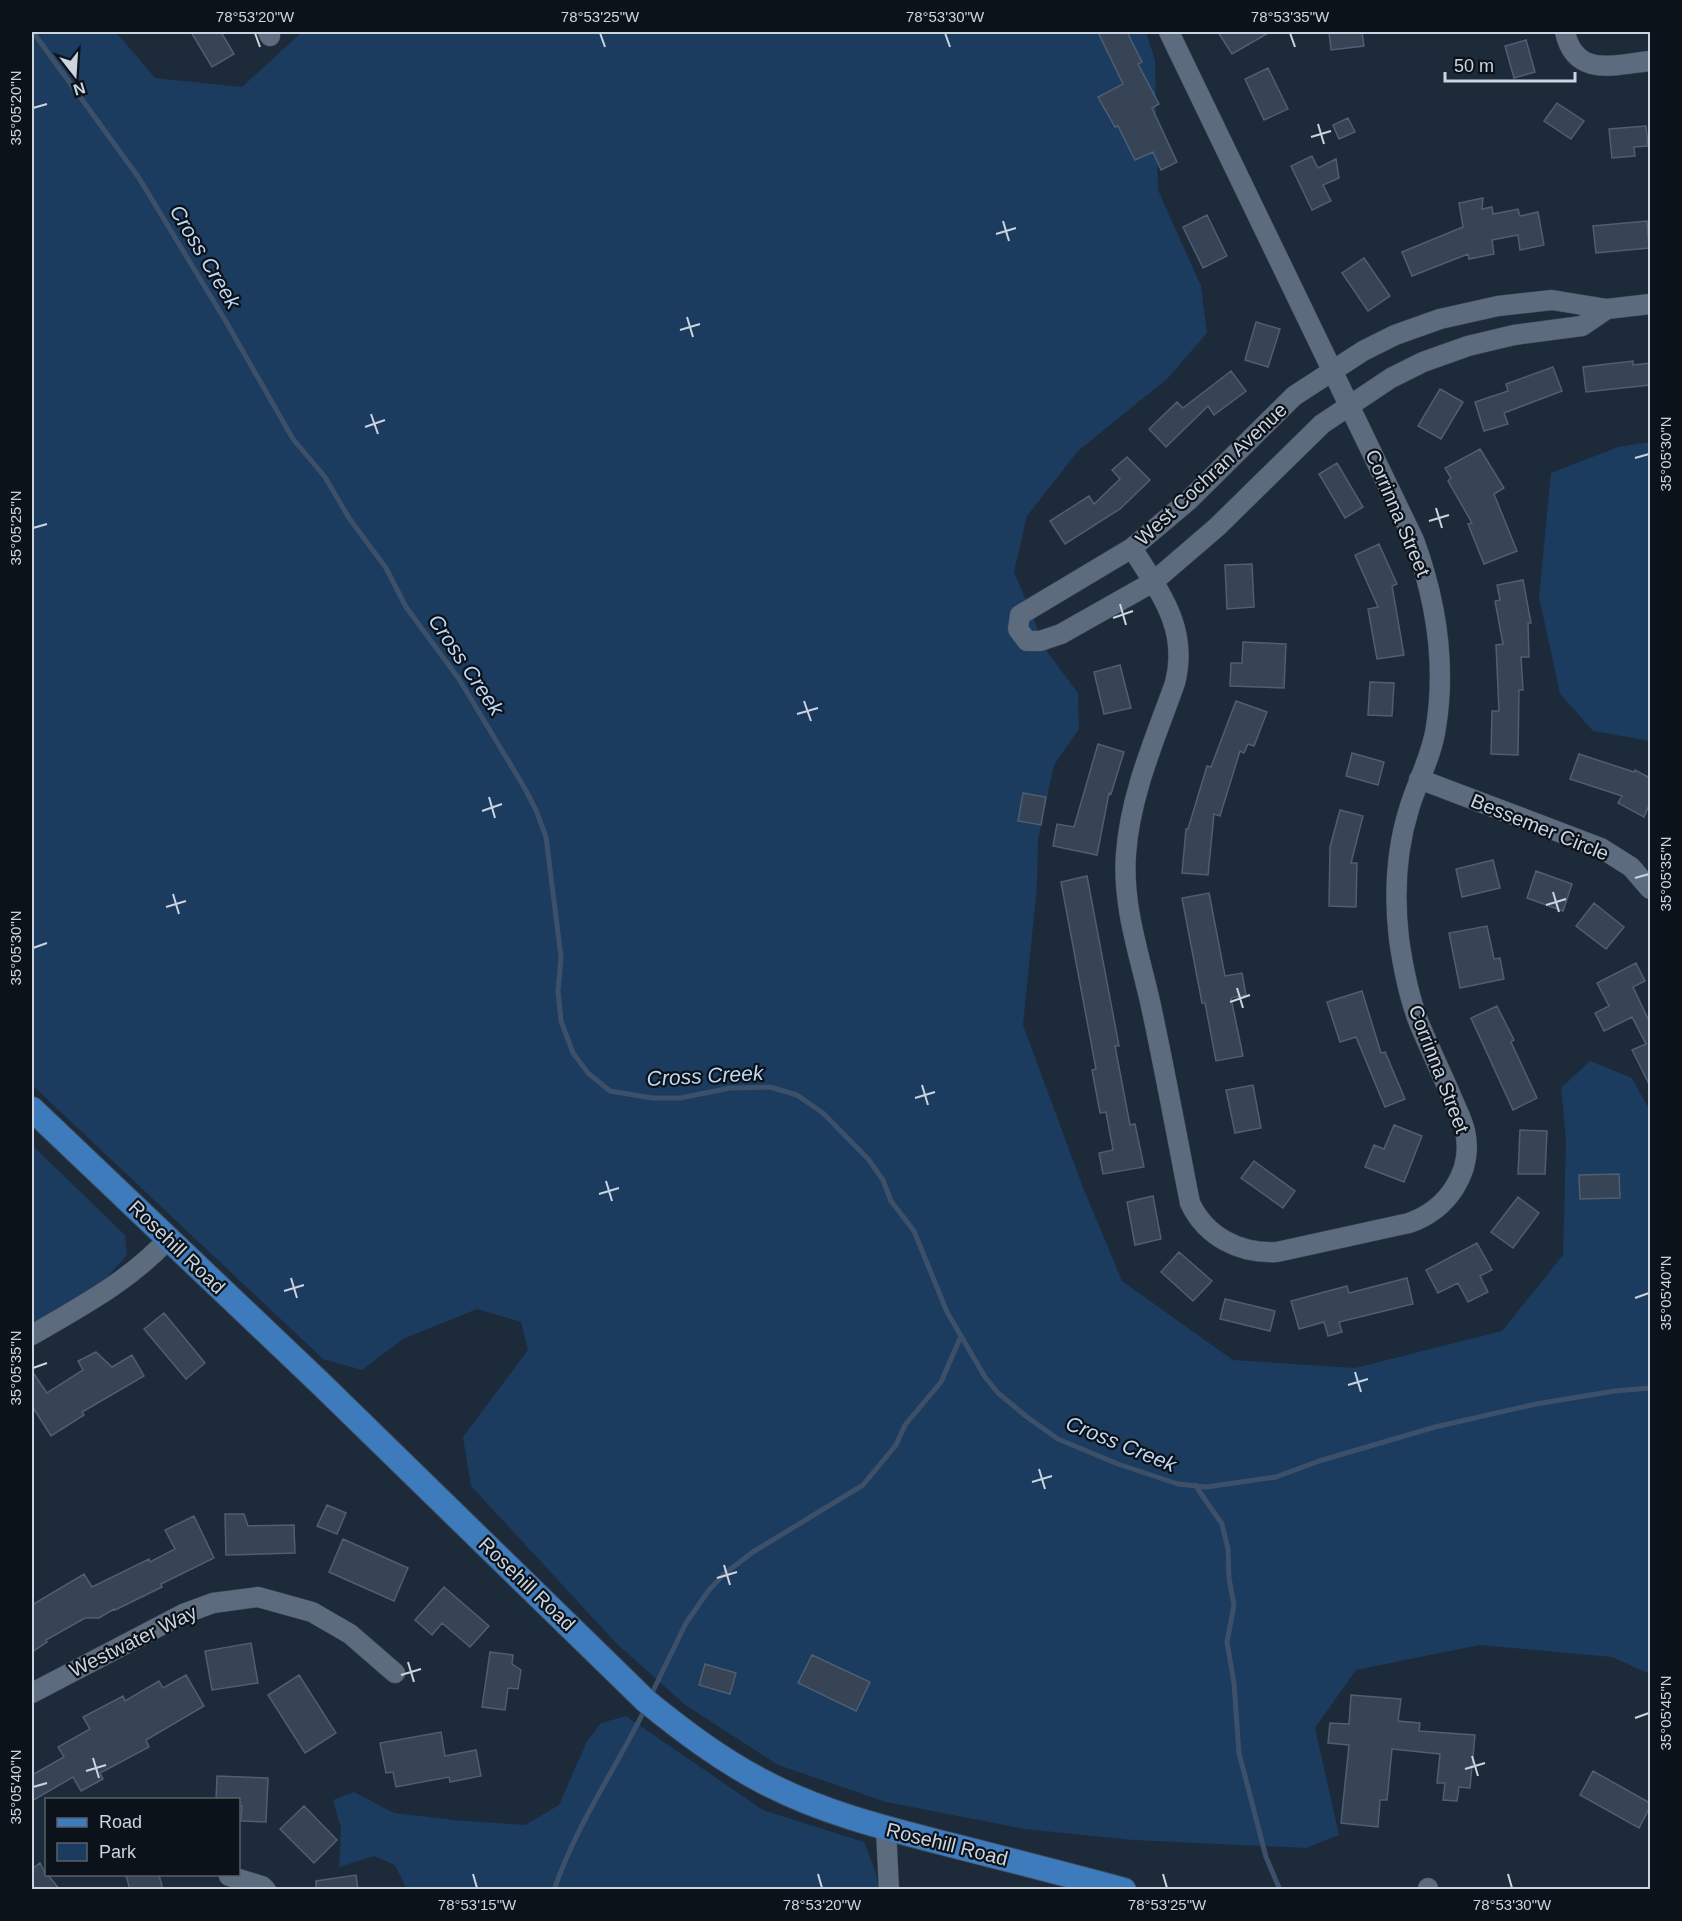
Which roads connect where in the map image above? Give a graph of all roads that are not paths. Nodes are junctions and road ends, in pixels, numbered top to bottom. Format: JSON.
{"nodes":[{"id":1,"x":1169,"y":32,"type":"edge"},
{"id":2,"x":1565,"y":32,"type":"edge"},
{"id":3,"x":1650,"y":61,"type":"edge"},
{"id":4,"x":1650,"y":304,"type":"edge"},
{"id":5,"x":1606,"y":309,"type":"junction"},
{"id":6,"x":1333,"y":371,"type":"junction"},
{"id":7,"x":1349,"y":404,"type":"junction"},
{"id":8,"x":1132,"y":549,"type":"junction"},
{"id":9,"x":1153,"y":582,"type":"junction"},
{"id":10,"x":1419,"y":779,"type":"junction"},
{"id":11,"x":1650,"y":889,"type":"edge"},
{"id":12,"x":32,"y":1109,"type":"edge"},
{"id":13,"x":168,"y":1239,"type":"junction"},
{"id":14,"x":32,"y":1335,"type":"edge"},
{"id":15,"x":395,"y":1673,"type":"dead end"},
{"id":16,"x":32,"y":1693,"type":"edge"},
{"id":17,"x":886,"y":1828,"type":"junction"},
{"id":18,"x":229,"y":1876,"type":"dead end"},
{"id":19,"x":266,"y":1890,"type":"edge"},
{"id":20,"x":889,"y":1890,"type":"edge"},
{"id":21,"x":1124,"y":1890,"type":"edge"}],
"edges":[{"from":1,"to":6,"type":"street","name":"Corrinna Street"},
{"from":2,"to":3,"type":"street"},
{"from":4,"to":5,"type":"street","name":"West Cochran Avenue"},
{"from":5,"to":6,"type":"street","name":"West Cochran Avenue"},
{"from":5,"to":7,"type":"street","name":"West Cochran Avenue"},
{"from":6,"to":7,"type":"street","name":"Corrinna Street"},
{"from":6,"to":8,"type":"street","name":"West Cochran Avenue"},
{"from":7,"to":9,"type":"street","name":"West Cochran Avenue"},
{"from":7,"to":10,"type":"street","name":"Corrinna Street"},
{"from":8,"to":9,"type":"street","name":"Corrinna Street"},
{"from":8,"to":9,"type":"street","name":"West Cochran Avenue"},
{"from":9,"to":10,"type":"street","name":"Corrinna Street"},
{"from":10,"to":11,"type":"street","name":"Bessemer Circle"},
{"from":12,"to":13,"type":"main road","name":"Rosehill Road"},
{"from":13,"to":14,"type":"street"},
{"from":13,"to":17,"type":"main road","name":"Rosehill Road"},
{"from":15,"to":16,"type":"street","name":"Westwater Way"},
{"from":17,"to":20,"type":"street"},
{"from":17,"to":21,"type":"main road","name":"Rosehill Road"},
{"from":18,"to":19,"type":"street"}]}
